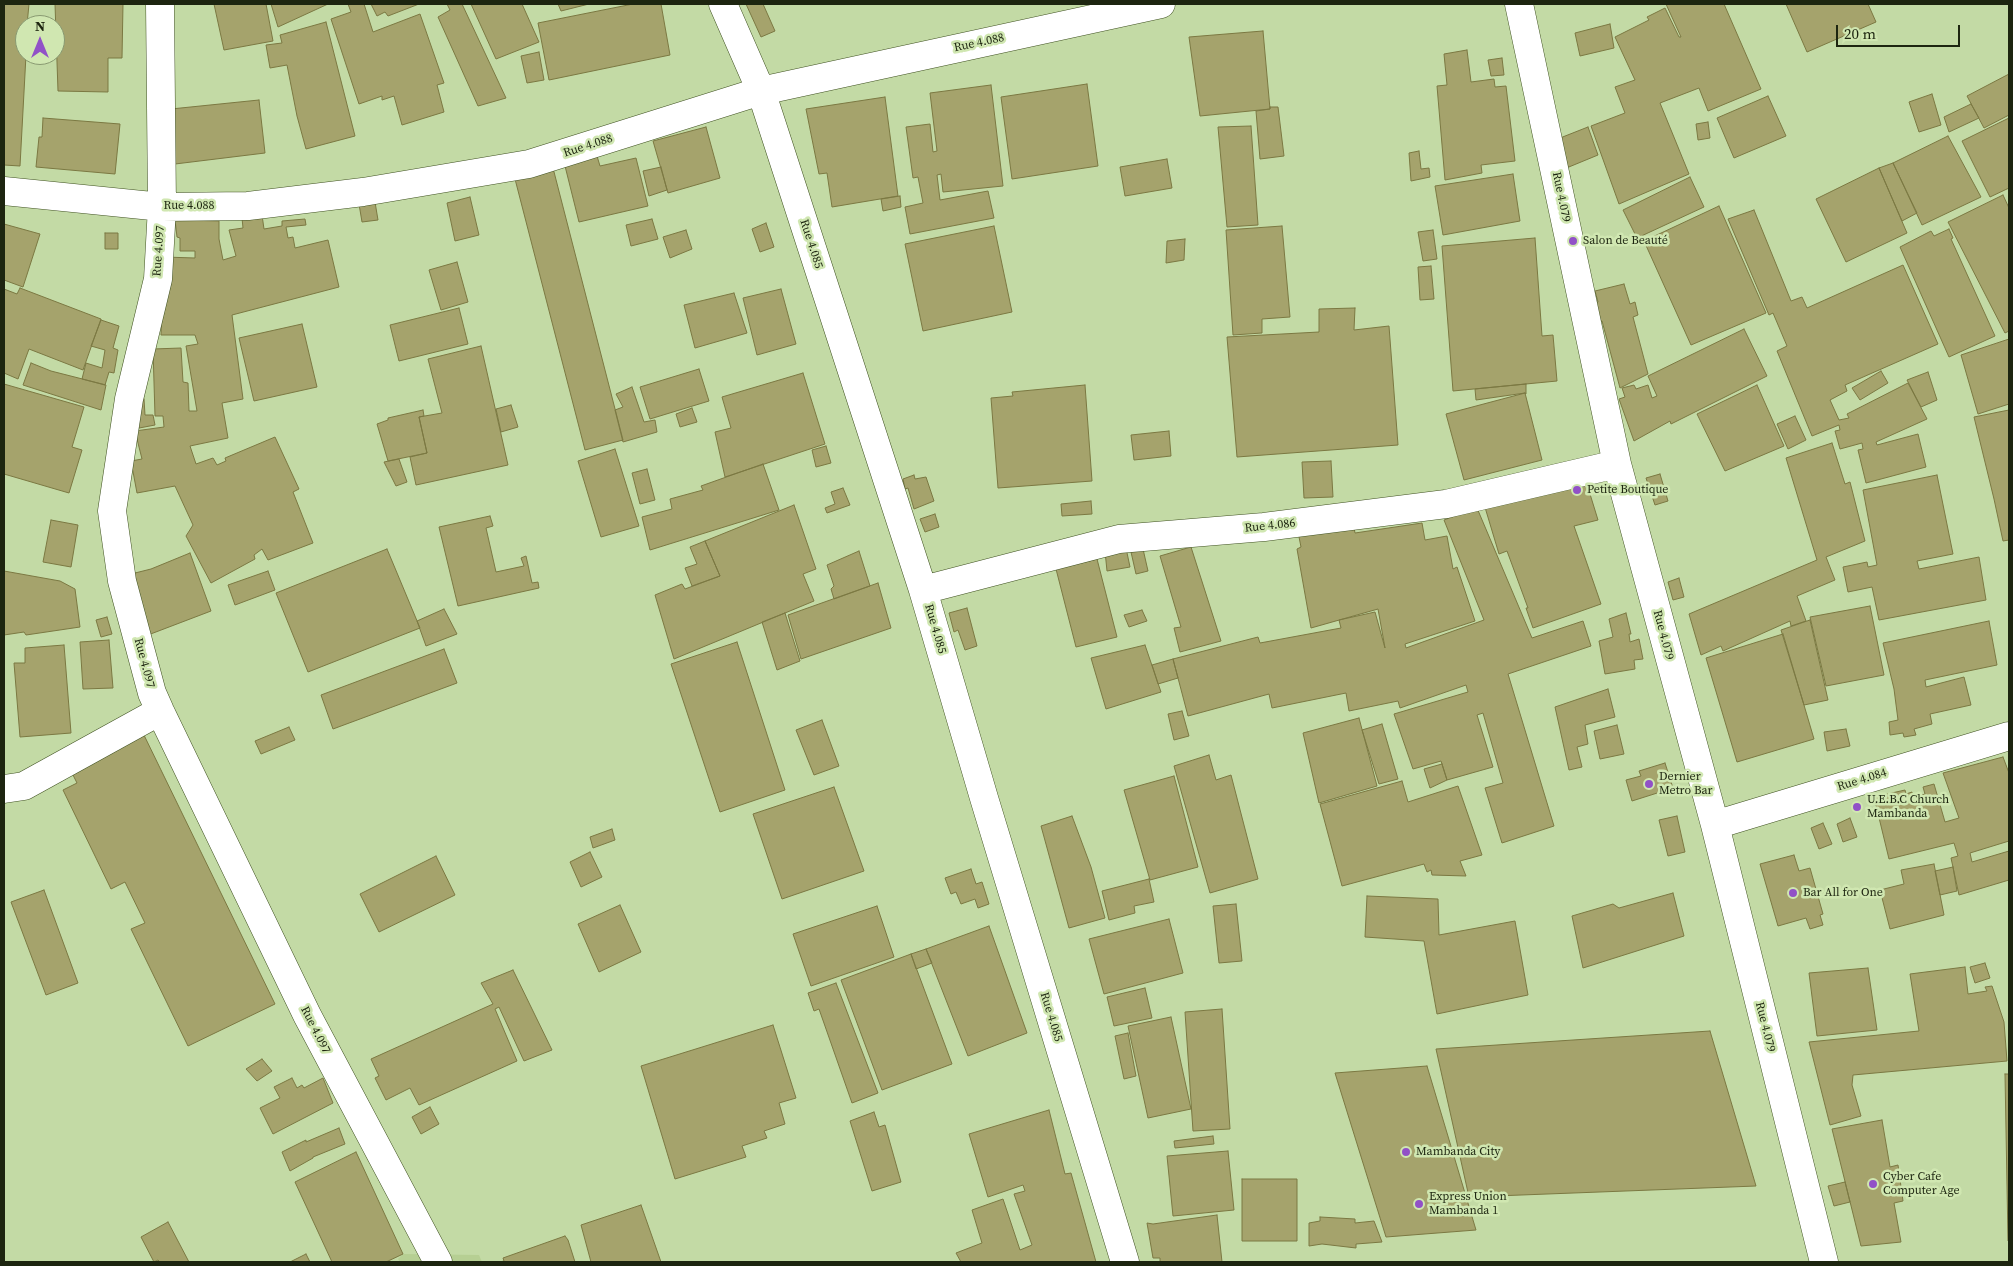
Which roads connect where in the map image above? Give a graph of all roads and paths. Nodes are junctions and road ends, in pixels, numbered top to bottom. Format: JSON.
{"nodes":[{"id":1,"x":160,"y":4,"type":"edge"},
{"id":2,"x":723,"y":4,"type":"edge"},
{"id":3,"x":1161,"y":4,"type":"edge"},
{"id":4,"x":1519,"y":4,"type":"edge"},
{"id":5,"x":761,"y":91,"type":"junction"},
{"id":6,"x":4,"y":191,"type":"edge"},
{"id":7,"x":162,"y":207,"type":"junction"},
{"id":8,"x":1617,"y":464,"type":"junction"},
{"id":9,"x":923,"y":590,"type":"junction"},
{"id":10,"x":160,"y":711,"type":"junction"},
{"id":11,"x":2009,"y":736,"type":"edge"},
{"id":12,"x":4,"y":789,"type":"edge"},
{"id":13,"x":1715,"y":825,"type":"junction"},
{"id":14,"x":438,"y":1262,"type":"edge"},
{"id":15,"x":1126,"y":1262,"type":"edge"},
{"id":16,"x":1824,"y":1262,"type":"edge"}],
"edges":[{"from":1,"to":7,"type":"street","name":"Rue 4.097"},
{"from":2,"to":5,"type":"street","name":"Rue 4.085"},
{"from":3,"to":5,"type":"street","name":"Rue 4.088"},
{"from":4,"to":8,"type":"street","name":"Rue 4.079"},
{"from":5,"to":7,"type":"street","name":"Rue 4.088"},
{"from":5,"to":9,"type":"street","name":"Rue 4.085"},
{"from":6,"to":7,"type":"street","name":"Rue 4.088"},
{"from":7,"to":10,"type":"street","name":"Rue 4.097"},
{"from":8,"to":9,"type":"street","name":"Rue 4.086"},
{"from":8,"to":13,"type":"street","name":"Rue 4.079"},
{"from":9,"to":15,"type":"street","name":"Rue 4.085"},
{"from":10,"to":12,"type":"street"},
{"from":10,"to":14,"type":"street","name":"Rue 4.097"},
{"from":11,"to":13,"type":"street","name":"Rue 4.084"},
{"from":13,"to":16,"type":"street","name":"Rue 4.079"}]}
